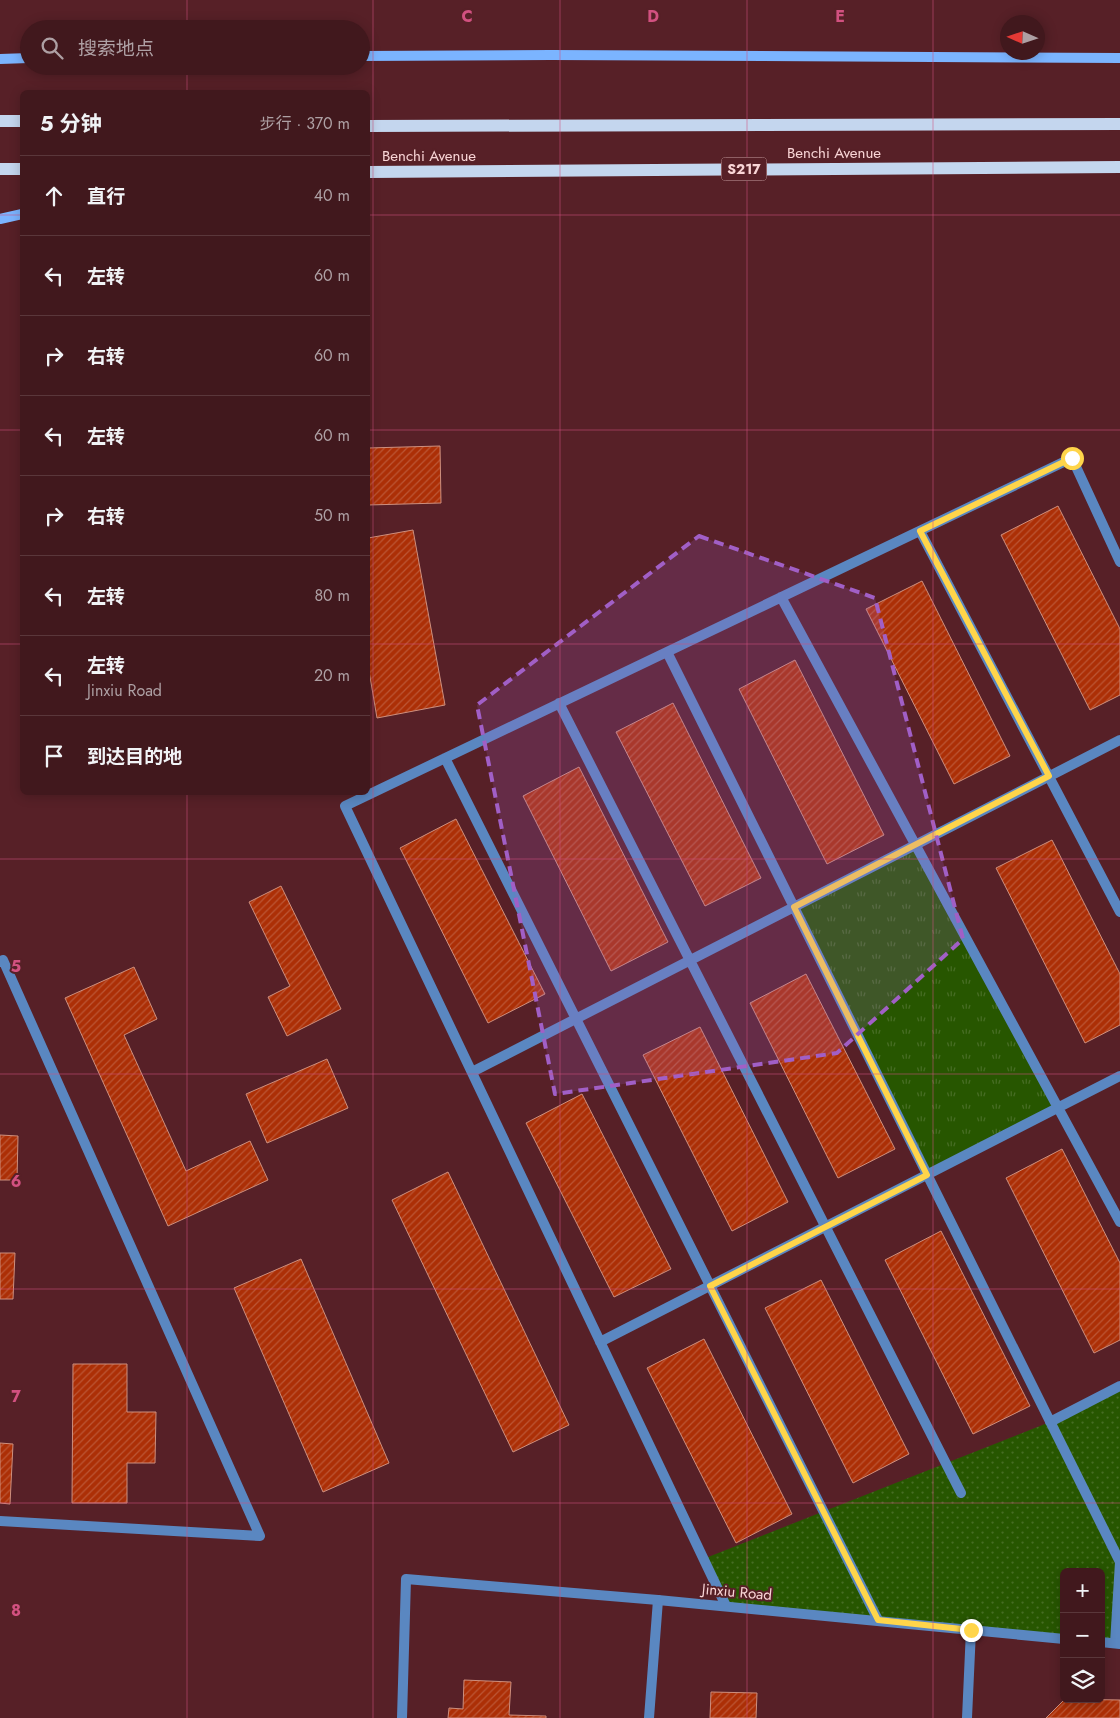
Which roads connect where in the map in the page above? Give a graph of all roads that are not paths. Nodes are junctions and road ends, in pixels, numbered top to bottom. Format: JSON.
{"nodes":[{"id":1,"x":370,"y":56,"type":"edge"},
{"id":2,"x":20,"y":58,"type":"edge"},
{"id":3,"x":1120,"y":58,"type":"edge"},
{"id":4,"x":0,"y":59,"type":"edge"},
{"id":5,"x":0,"y":121,"type":"edge"},
{"id":6,"x":20,"y":121,"type":"edge"},
{"id":7,"x":1120,"y":124,"type":"edge"},
{"id":8,"x":370,"y":126,"type":"edge"},
{"id":9,"x":1120,"y":166,"type":"edge"},
{"id":10,"x":0,"y":169,"type":"edge"},
{"id":11,"x":20,"y":169,"type":"edge"},
{"id":12,"x":370,"y":172,"type":"edge"},
{"id":13,"x":20,"y":214,"type":"edge"},
{"id":14,"x":0,"y":219,"type":"edge"},
{"id":15,"x":920,"y":531,"type":"junction"},
{"id":16,"x":1120,"y":562,"type":"edge"},
{"id":17,"x":781,"y":597,"type":"junction"},
{"id":18,"x":667,"y":652,"type":"junction"},
{"id":19,"x":559,"y":703,"type":"junction"},
{"id":20,"x":1120,"y":740,"type":"edge"},
{"id":21,"x":445,"y":758,"type":"junction"},
{"id":22,"x":1049,"y":776,"type":"junction"},
{"id":23,"x":370,"y":794,"type":"edge"},
{"id":24,"x":368,"y":795,"type":"edge"},
{"id":25,"x":916,"y":845,"type":"junction"},
{"id":26,"x":794,"y":907,"type":"junction"},
{"id":27,"x":1120,"y":912,"type":"edge"},
{"id":28,"x":690,"y":960,"type":"junction"},
{"id":29,"x":0,"y":962,"type":"edge"},
{"id":30,"x":576,"y":1019,"type":"junction"},
{"id":31,"x":472,"y":1072,"type":"junction"},
{"id":32,"x":1120,"y":1076,"type":"edge"},
{"id":33,"x":1058,"y":1108,"type":"junction"},
{"id":34,"x":927,"y":1175,"type":"junction"},
{"id":35,"x":1120,"y":1222,"type":"edge"},
{"id":36,"x":825,"y":1227,"type":"junction"},
{"id":37,"x":710,"y":1286,"type":"junction"},
{"id":38,"x":600,"y":1342,"type":"junction"},
{"id":39,"x":1120,"y":1386,"type":"edge"},
{"id":40,"x":1050,"y":1422,"type":"junction"},
{"id":41,"x":961,"y":1493,"type":"dead end"},
{"id":42,"x":0,"y":1521,"type":"edge"},
{"id":43,"x":658,"y":1600,"type":"junction"},
{"id":44,"x":726,"y":1606,"type":"junction"},
{"id":45,"x":878,"y":1620,"type":"junction"},
{"id":46,"x":971,"y":1630,"type":"junction"},
{"id":47,"x":1060,"y":1639,"type":"edge"},
{"id":48,"x":1117,"y":1644,"type":"edge"},
{"id":49,"x":402,"y":1718,"type":"edge"},
{"id":50,"x":649,"y":1718,"type":"edge"},
{"id":51,"x":967,"y":1718,"type":"edge"}],
"edges":[{"from":1,"to":3,"type":"street"},
{"from":2,"to":4,"type":"street"},
{"from":5,"to":6,"type":"main road"},
{"from":7,"to":8,"type":"main road","name":"Benchi Avenue"},
{"from":9,"to":12,"type":"main road","name":"Benchi Avenue","number":"S217"},
{"from":10,"to":11,"type":"main road"},
{"from":13,"to":14,"type":"street"},
{"from":15,"to":16,"type":"street"},
{"from":15,"to":17,"type":"street"},
{"from":15,"to":22,"type":"street"},
{"from":17,"to":18,"type":"street"},
{"from":17,"to":25,"type":"street"},
{"from":18,"to":19,"type":"street"},
{"from":18,"to":26,"type":"street"},
{"from":19,"to":21,"type":"street"},
{"from":19,"to":28,"type":"street"},
{"from":20,"to":22,"type":"street"},
{"from":21,"to":23,"type":"street"},
{"from":21,"to":30,"type":"street"},
{"from":22,"to":25,"type":"street"},
{"from":22,"to":27,"type":"street"},
{"from":24,"to":31,"type":"street"},
{"from":25,"to":26,"type":"street"},
{"from":25,"to":33,"type":"street"},
{"from":26,"to":28,"type":"street"},
{"from":26,"to":34,"type":"street"},
{"from":28,"to":30,"type":"street"},
{"from":28,"to":36,"type":"street"},
{"from":29,"to":42,"type":"street"},
{"from":30,"to":31,"type":"street"},
{"from":30,"to":37,"type":"street"},
{"from":31,"to":38,"type":"street"},
{"from":32,"to":33,"type":"street"},
{"from":33,"to":34,"type":"street"},
{"from":33,"to":35,"type":"street"},
{"from":34,"to":36,"type":"street"},
{"from":34,"to":40,"type":"street"},
{"from":36,"to":37,"type":"street"},
{"from":36,"to":41,"type":"street"},
{"from":37,"to":38,"type":"street"},
{"from":37,"to":45,"type":"street"},
{"from":38,"to":44,"type":"street"},
{"from":39,"to":40,"type":"street"},
{"from":40,"to":48,"type":"street"},
{"from":43,"to":44,"type":"street","name":"Jinxiu Road"},
{"from":43,"to":49,"type":"street","name":"Jinxiu Road"},
{"from":43,"to":50,"type":"street"},
{"from":44,"to":45,"type":"street","name":"Jinxiu Road"},
{"from":45,"to":46,"type":"street","name":"Jinxiu Road"},
{"from":46,"to":47,"type":"street","name":"Jinxiu Road"},
{"from":46,"to":51,"type":"street"}]}
